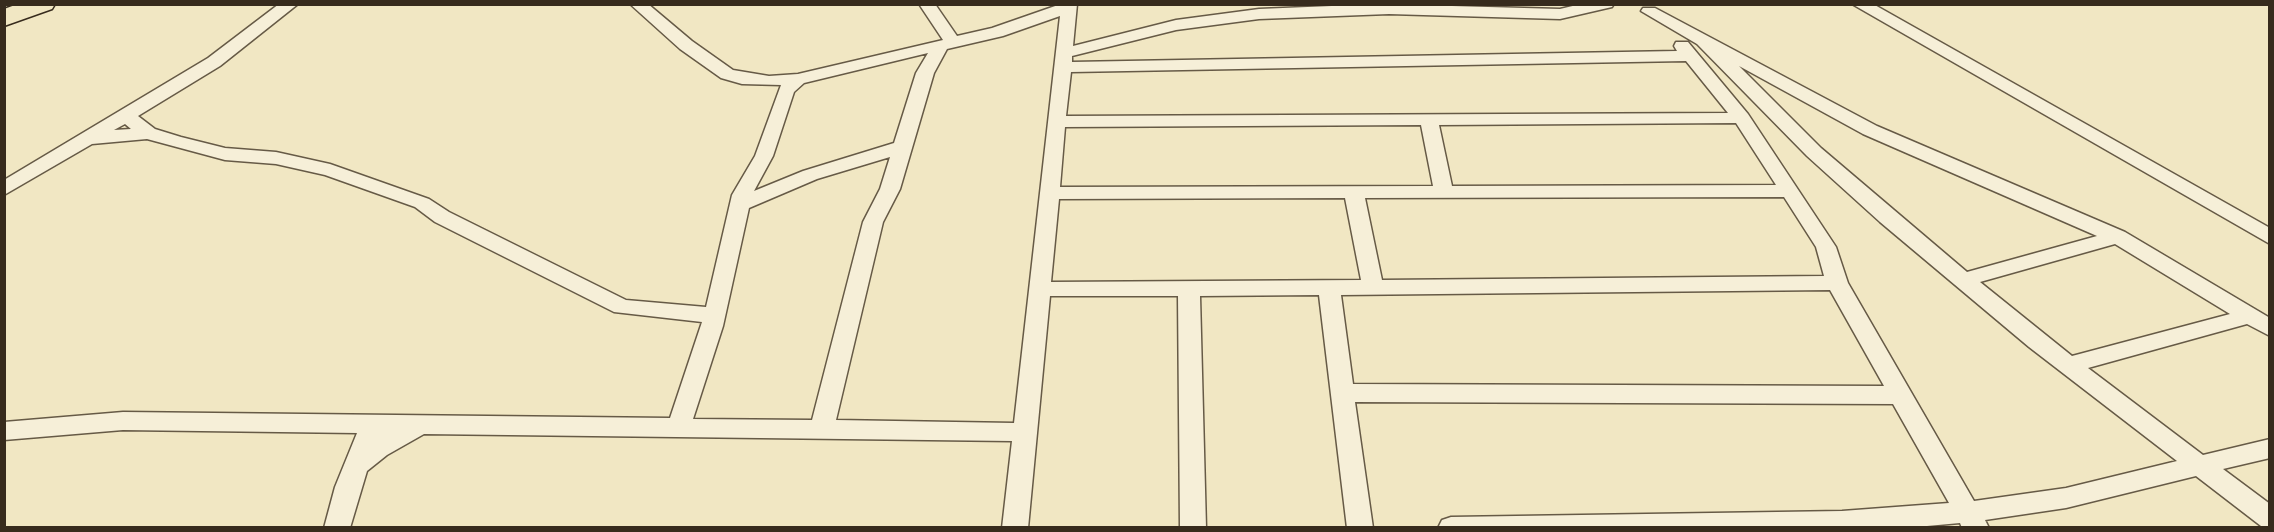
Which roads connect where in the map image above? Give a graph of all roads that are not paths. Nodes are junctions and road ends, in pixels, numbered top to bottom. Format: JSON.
{"nodes":[{"id":1,"x":43,"y":4,"type":"edge"},
{"id":2,"x":290,"y":4,"type":"edge"},
{"id":3,"x":638,"y":4,"type":"edge"},
{"id":4,"x":927,"y":4,"type":"edge"},
{"id":5,"x":1606,"y":4,"type":"edge"},
{"id":6,"x":1860,"y":4,"type":"edge"},
{"id":7,"x":1068,"y":6,"type":"edge"},
{"id":8,"x":1646,"y":8,"type":"edge"},
{"id":9,"x":4,"y":18,"type":"edge"},
{"id":10,"x":947,"y":44,"type":"junction"},
{"id":11,"x":1697,"y":48,"type":"junction"},
{"id":12,"x":1063,"y":60,"type":"junction"},
{"id":13,"x":798,"y":80,"type":"junction"},
{"id":14,"x":125,"y":115,"type":"junction"},
{"id":15,"x":1742,"y":118,"type":"junction"},
{"id":16,"x":1057,"y":122,"type":"junction"},
{"id":17,"x":1429,"y":122,"type":"junction"},
{"id":18,"x":148,"y":133,"type":"junction"},
{"id":19,"x":88,"y":139,"type":"junction"},
{"id":20,"x":904,"y":146,"type":"junction"},
{"id":21,"x":4,"y":189,"type":"edge"},
{"id":22,"x":1790,"y":191,"type":"junction"},
{"id":23,"x":1354,"y":192,"type":"junction"},
{"id":24,"x":1444,"y":192,"type":"junction"},
{"id":25,"x":1051,"y":193,"type":"junction"},
{"id":26,"x":741,"y":204,"type":"junction"},
{"id":27,"x":2118,"y":237,"type":"junction"},
{"id":28,"x":2270,"y":237,"type":"edge"},
{"id":29,"x":1963,"y":280,"type":"junction"},
{"id":30,"x":1837,"y":283,"type":"junction"},
{"id":31,"x":1189,"y":288,"type":"junction"},
{"id":32,"x":1329,"y":288,"type":"junction"},
{"id":33,"x":1373,"y":288,"type":"junction"},
{"id":34,"x":1041,"y":289,"type":"junction"},
{"id":35,"x":715,"y":315,"type":"junction"},
{"id":36,"x":2250,"y":316,"type":"junction"},
{"id":37,"x":2270,"y":328,"type":"edge"},
{"id":38,"x":2069,"y":365,"type":"junction"},
{"id":39,"x":1343,"y":393,"type":"junction"},
{"id":40,"x":1901,"y":395,"type":"junction"},
{"id":41,"x":373,"y":424,"type":"junction"},
{"id":42,"x":420,"y":424,"type":"junction"},
{"id":43,"x":679,"y":426,"type":"junction"},
{"id":44,"x":822,"y":429,"type":"junction"},
{"id":45,"x":4,"y":430,"type":"edge"},
{"id":46,"x":1026,"y":432,"type":"junction"},
{"id":47,"x":2270,"y":448,"type":"edge"},
{"id":48,"x":357,"y":464,"type":"junction"},
{"id":49,"x":2200,"y":465,"type":"junction"},
{"id":50,"x":2270,"y":519,"type":"edge"},
{"id":51,"x":1972,"y":520,"type":"edge"},
{"id":52,"x":337,"y":528,"type":"edge"},
{"id":53,"x":1016,"y":528,"type":"edge"},
{"id":54,"x":1193,"y":528,"type":"edge"},
{"id":55,"x":1360,"y":528,"type":"edge"},
{"id":56,"x":1451,"y":528,"type":"edge"}],
"edges":[{"from":1,"to":9,"type":"main road"},
{"from":2,"to":14,"type":"street"},
{"from":3,"to":13,"type":"street"},
{"from":4,"to":10,"type":"street"},
{"from":5,"to":12,"type":"street"},
{"from":6,"to":28,"type":"street"},
{"from":7,"to":10,"type":"street"},
{"from":7,"to":12,"type":"street"},
{"from":8,"to":11,"type":"street"},
{"from":10,"to":13,"type":"street"},
{"from":10,"to":20,"type":"street"},
{"from":11,"to":12,"type":"street"},
{"from":11,"to":15,"type":"street"},
{"from":11,"to":27,"type":"street"},
{"from":11,"to":29,"type":"street"},
{"from":12,"to":16,"type":"street"},
{"from":13,"to":26,"type":"street"},
{"from":14,"to":18,"type":"street"},
{"from":14,"to":19,"type":"street"},
{"from":15,"to":17,"type":"street"},
{"from":15,"to":22,"type":"street"},
{"from":16,"to":17,"type":"street"},
{"from":16,"to":25,"type":"street"},
{"from":17,"to":24,"type":"street"},
{"from":18,"to":19,"type":"street"},
{"from":18,"to":35,"type":"street"},
{"from":19,"to":21,"type":"street"},
{"from":20,"to":26,"type":"street"},
{"from":20,"to":44,"type":"street"},
{"from":22,"to":24,"type":"street"},
{"from":22,"to":30,"type":"street"},
{"from":23,"to":24,"type":"street"},
{"from":23,"to":25,"type":"street"},
{"from":23,"to":33,"type":"street"},
{"from":25,"to":34,"type":"street"},
{"from":26,"to":35,"type":"street"},
{"from":27,"to":29,"type":"street"},
{"from":27,"to":36,"type":"street"},
{"from":29,"to":38,"type":"street"},
{"from":30,"to":33,"type":"street"},
{"from":30,"to":40,"type":"street"},
{"from":31,"to":32,"type":"street"},
{"from":31,"to":34,"type":"street"},
{"from":31,"to":54,"type":"street"},
{"from":32,"to":33,"type":"street"},
{"from":32,"to":39,"type":"street"},
{"from":34,"to":46,"type":"street"},
{"from":35,"to":43,"type":"street"},
{"from":36,"to":37,"type":"street"},
{"from":36,"to":38,"type":"street"},
{"from":38,"to":49,"type":"street"},
{"from":39,"to":40,"type":"street"},
{"from":39,"to":55,"type":"street"},
{"from":40,"to":51,"type":"street"},
{"from":41,"to":42,"type":"street"},
{"from":41,"to":45,"type":"street"},
{"from":41,"to":48,"type":"street"},
{"from":42,"to":43,"type":"street"},
{"from":42,"to":48,"type":"street"},
{"from":43,"to":44,"type":"street"},
{"from":44,"to":46,"type":"street"},
{"from":46,"to":53,"type":"street"},
{"from":47,"to":49,"type":"street"},
{"from":48,"to":52,"type":"street"},
{"from":49,"to":50,"type":"street"},
{"from":49,"to":51,"type":"street"},
{"from":51,"to":56,"type":"street"}]}
